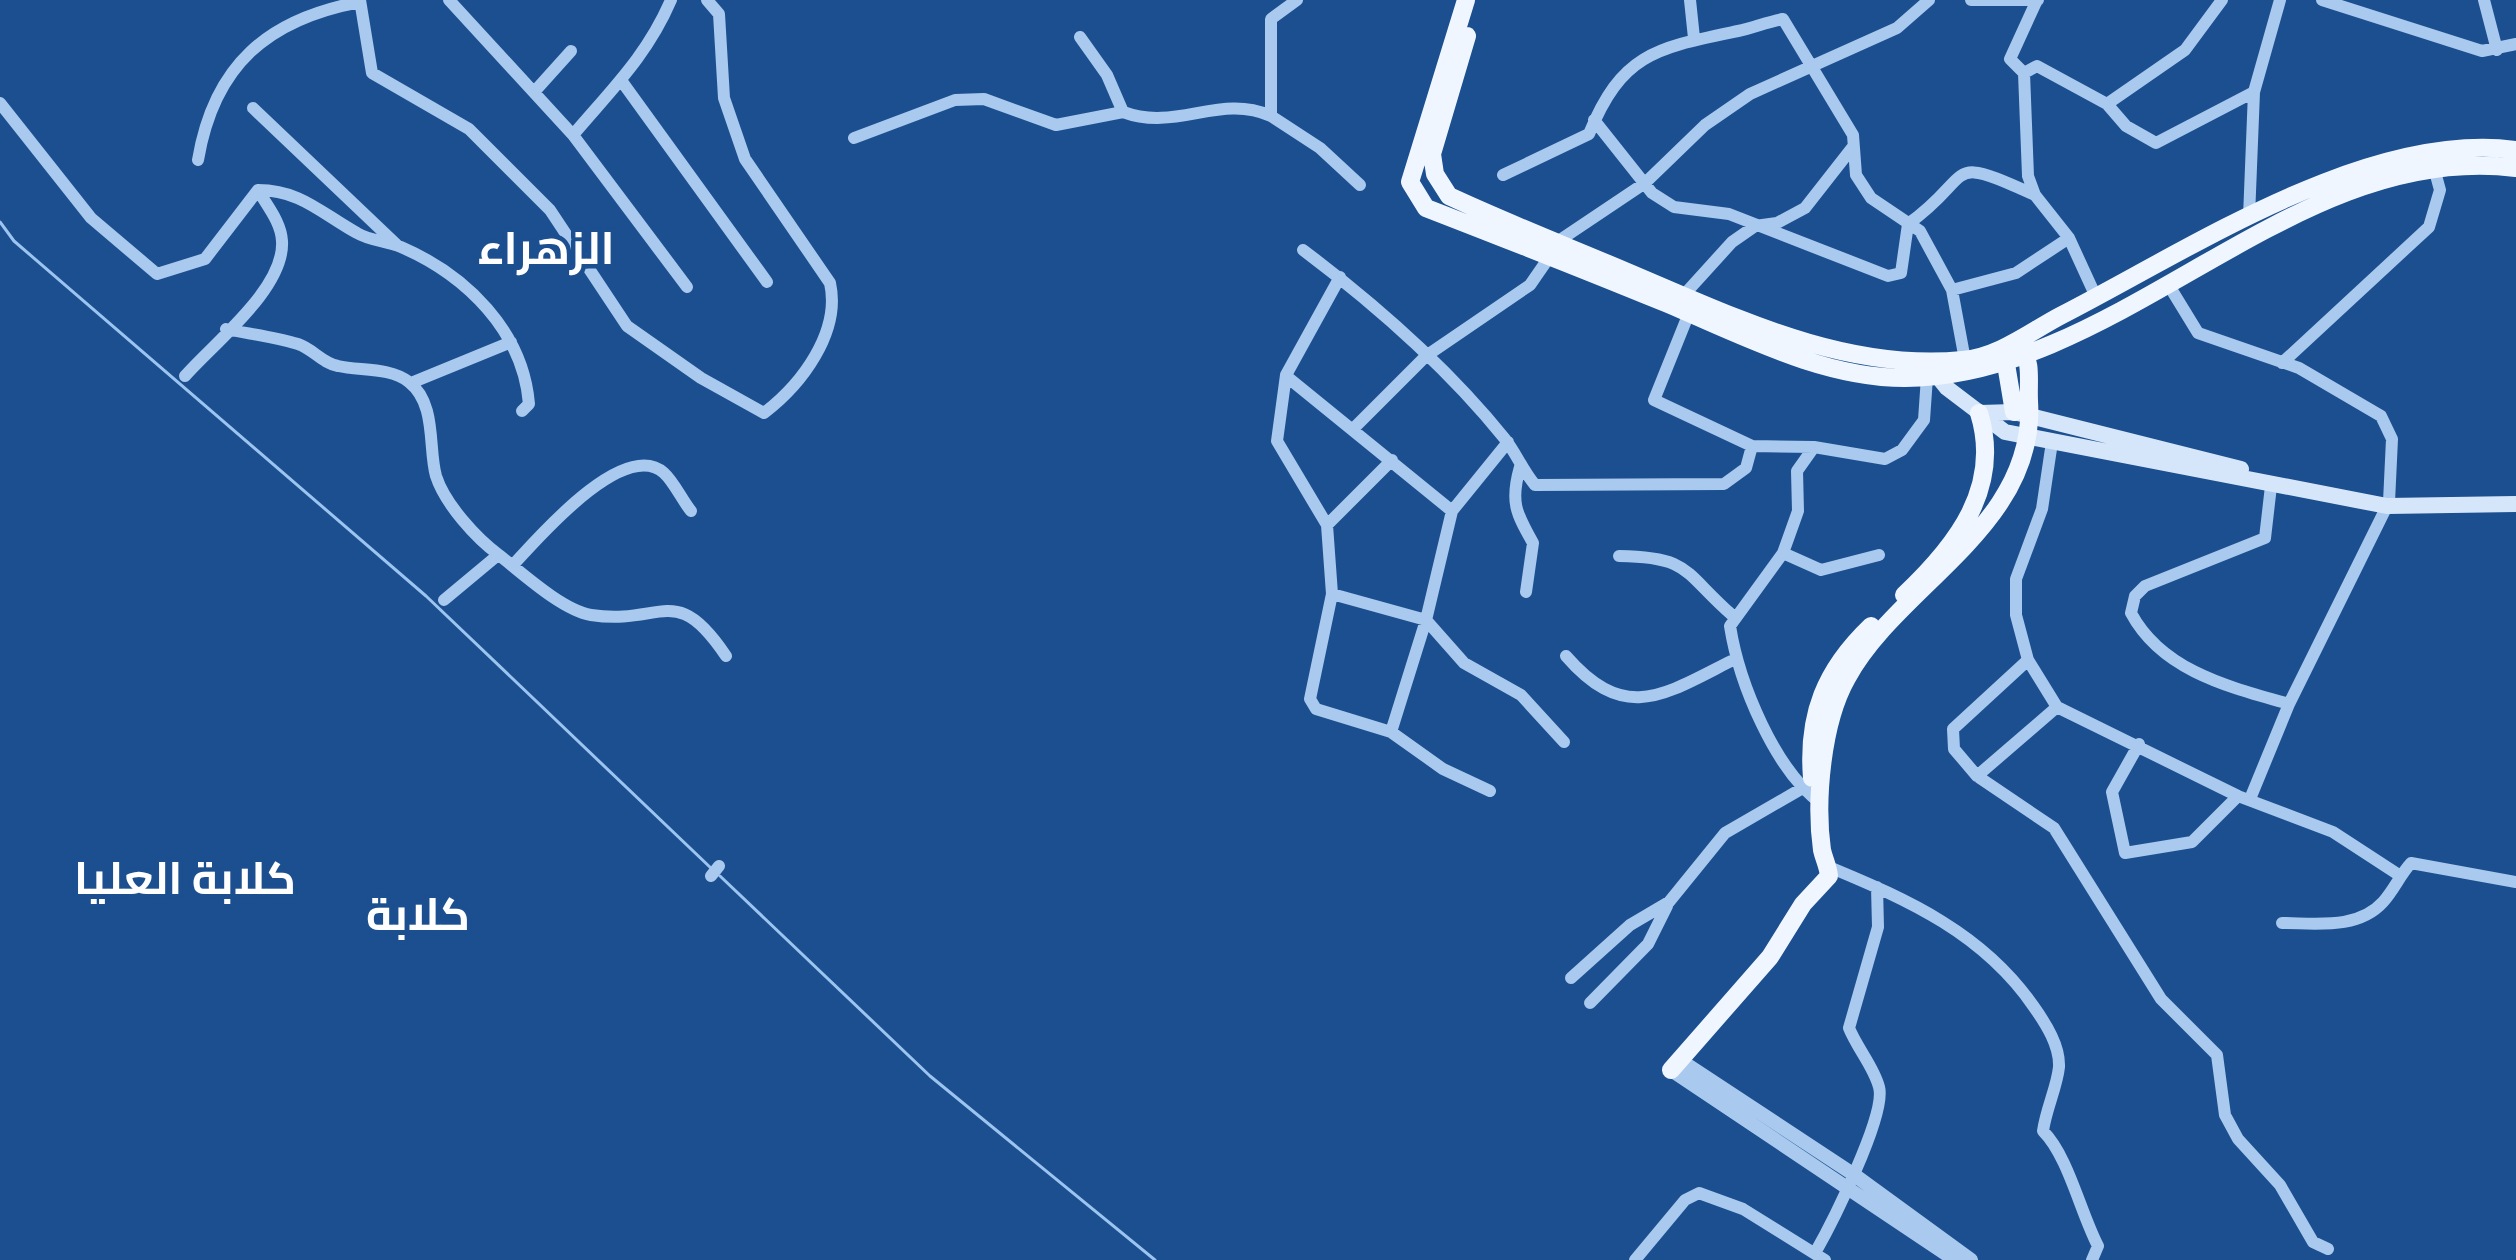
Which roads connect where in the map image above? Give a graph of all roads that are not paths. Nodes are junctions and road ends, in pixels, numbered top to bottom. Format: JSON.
{"nodes":[{"id":1,"x":449,"y":0,"type":"edge"},
{"id":2,"x":670,"y":0,"type":"edge"},
{"id":3,"x":707,"y":0,"type":"edge"},
{"id":4,"x":1297,"y":0,"type":"edge"},
{"id":5,"x":1466,"y":0,"type":"edge"},
{"id":6,"x":1478,"y":0,"type":"edge"},
{"id":7,"x":1690,"y":0,"type":"edge"},
{"id":8,"x":1929,"y":0,"type":"edge"},
{"id":9,"x":1971,"y":0,"type":"edge"},
{"id":10,"x":2037,"y":0,"type":"edge"},
{"id":11,"x":2222,"y":0,"type":"edge"},
{"id":12,"x":2280,"y":0,"type":"edge"},
{"id":13,"x":2322,"y":0,"type":"edge"},
{"id":14,"x":2484,"y":0,"type":"edge"},
{"id":15,"x":360,"y":1,"type":"edge"},
{"id":16,"x":1080,"y":37,"type":"dead end"},
{"id":17,"x":1694,"y":38,"type":"junction"},
{"id":18,"x":2516,"y":44,"type":"edge"},
{"id":19,"x":2498,"y":50,"type":"junction"},
{"id":20,"x":572,"y":51,"type":"dead end"},
{"id":21,"x":1812,"y":68,"type":"junction"},
{"id":22,"x":2024,"y":73,"type":"junction"},
{"id":23,"x":623,"y":83,"type":"junction"},
{"id":24,"x":535,"y":91,"type":"junction"},
{"id":25,"x":2254,"y":92,"type":"junction"},
{"id":26,"x":0,"y":103,"type":"edge"},
{"id":27,"x":2108,"y":104,"type":"junction"},
{"id":28,"x":253,"y":108,"type":"dead end"},
{"id":29,"x":1123,"y":112,"type":"junction"},
{"id":30,"x":1271,"y":116,"type":"junction"},
{"id":31,"x":1593,"y":119,"type":"junction"},
{"id":32,"x":573,"y":135,"type":"junction"},
{"id":33,"x":854,"y":138,"type":"dead end"},
{"id":34,"x":1852,"y":148,"type":"junction"},
{"id":35,"x":2516,"y":150,"type":"edge"},
{"id":36,"x":198,"y":160,"type":"dead end"},
{"id":37,"x":2516,"y":168,"type":"edge"},
{"id":38,"x":2434,"y":169,"type":"junction"},
{"id":39,"x":1503,"y":175,"type":"dead end"},
{"id":40,"x":1645,"y":183,"type":"junction"},
{"id":41,"x":1360,"y":185,"type":"dead end"},
{"id":42,"x":258,"y":190,"type":"junction"},
{"id":43,"x":2035,"y":195,"type":"junction"},
{"id":44,"x":2249,"y":218,"type":"junction"},
{"id":45,"x":1908,"y":224,"type":"junction"},
{"id":46,"x":1755,"y":226,"type":"junction"},
{"id":47,"x":2069,"y":238,"type":"junction"},
{"id":48,"x":2248,"y":240,"type":"junction"},
{"id":49,"x":398,"y":245,"type":"junction"},
{"id":50,"x":1554,"y":249,"type":"junction"},
{"id":51,"x":1303,"y":250,"type":"dead end"},
{"id":52,"x":1340,"y":277,"type":"junction"},
{"id":53,"x":767,"y":282,"type":"dead end"},
{"id":54,"x":2168,"y":284,"type":"junction"},
{"id":55,"x":687,"y":287,"type":"dead end"},
{"id":56,"x":1952,"y":290,"type":"junction"},
{"id":57,"x":2098,"y":300,"type":"junction"},
{"id":58,"x":1686,"y":304,"type":"junction"},
{"id":59,"x":226,"y":329,"type":"junction"},
{"id":60,"x":512,"y":342,"type":"junction"},
{"id":61,"x":2013,"y":353,"type":"junction"},
{"id":62,"x":1426,"y":356,"type":"junction"},
{"id":63,"x":1965,"y":361,"type":"junction"},
{"id":64,"x":2282,"y":363,"type":"junction"},
{"id":65,"x":1929,"y":370,"type":"junction"},
{"id":66,"x":1286,"y":375,"type":"junction"},
{"id":67,"x":185,"y":376,"type":"dead end"},
{"id":68,"x":411,"y":382,"type":"junction"},
{"id":69,"x":522,"y":411,"type":"dead end"},
{"id":70,"x":1978,"y":413,"type":"junction"},
{"id":71,"x":2026,"y":423,"type":"junction"},
{"id":72,"x":1353,"y":429,"type":"junction"},
{"id":73,"x":1508,"y":442,"type":"junction"},
{"id":74,"x":2052,"y":442,"type":"junction"},
{"id":75,"x":1752,"y":446,"type":"junction"},
{"id":76,"x":1814,"y":447,"type":"junction"},
{"id":77,"x":1392,"y":460,"type":"junction"},
{"id":78,"x":1520,"y":467,"type":"junction"},
{"id":79,"x":2271,"y":486,"type":"junction"},
{"id":80,"x":2388,"y":504,"type":"junction"},
{"id":81,"x":2516,"y":504,"type":"edge"},
{"id":82,"x":691,"y":511,"type":"dead end"},
{"id":83,"x":1452,"y":511,"type":"junction"},
{"id":84,"x":1327,"y":525,"type":"junction"},
{"id":85,"x":1783,"y":553,"type":"junction"},
{"id":86,"x":498,"y":555,"type":"junction"},
{"id":87,"x":1879,"y":555,"type":"dead end"},
{"id":88,"x":1618,"y":556,"type":"dead end"},
{"id":89,"x":514,"y":564,"type":"junction"},
{"id":90,"x":1526,"y":592,"type":"dead end"},
{"id":91,"x":1332,"y":594,"type":"junction"},
{"id":92,"x":444,"y":600,"type":"dead end"},
{"id":93,"x":1732,"y":615,"type":"junction"},
{"id":94,"x":1426,"y":620,"type":"junction"},
{"id":95,"x":726,"y":656,"type":"dead end"},
{"id":96,"x":1566,"y":656,"type":"dead end"},
{"id":97,"x":1735,"y":659,"type":"junction"},
{"id":98,"x":2028,"y":660,"type":"junction"},
{"id":99,"x":2289,"y":704,"type":"junction"},
{"id":100,"x":2057,"y":706,"type":"junction"},
{"id":101,"x":1391,"y":732,"type":"junction"},
{"id":102,"x":1564,"y":742,"type":"dead end"},
{"id":103,"x":2139,"y":744,"type":"junction"},
{"id":104,"x":1977,"y":776,"type":"junction"},
{"id":105,"x":1801,"y":789,"type":"junction"},
{"id":106,"x":1490,"y":791,"type":"dead end"},
{"id":107,"x":2244,"y":798,"type":"junction"},
{"id":108,"x":1823,"y":803,"type":"junction"},
{"id":109,"x":1829,"y":867,"type":"junction"},
{"id":110,"x":2399,"y":875,"type":"junction"},
{"id":111,"x":2516,"y":882,"type":"edge"},
{"id":112,"x":1876,"y":887,"type":"junction"},
{"id":113,"x":1669,"y":902,"type":"junction"},
{"id":114,"x":2282,"y":922,"type":"dead end"},
{"id":115,"x":1571,"y":978,"type":"dead end"},
{"id":116,"x":1590,"y":1003,"type":"dead end"},
{"id":117,"x":1676,"y":1065,"type":"junction"},
{"id":118,"x":1853,"y":1174,"type":"junction"},
{"id":119,"x":1850,"y":1191,"type":"junction"},
{"id":120,"x":2328,"y":1249,"type":"dead end"},
{"id":121,"x":1820,"y":1257,"type":"edge"},
{"id":122,"x":1635,"y":1260,"type":"edge"},
{"id":123,"x":1954,"y":1260,"type":"edge"},
{"id":124,"x":1971,"y":1260,"type":"edge"},
{"id":125,"x":2092,"y":1260,"type":"edge"}],
"edges":[{"from":1,"to":24,"type":"street"},
{"from":2,"to":23,"type":"street"},
{"from":3,"to":15,"type":"street"},
{"from":4,"to":30,"type":"street"},
{"from":5,"to":50,"type":"main road"},
{"from":6,"to":50,"type":"main road"},
{"from":7,"to":17,"type":"street"},
{"from":8,"to":21,"type":"street"},
{"from":9,"to":10,"type":"street"},
{"from":10,"to":22,"type":"street"},
{"from":11,"to":27,"type":"street"},
{"from":12,"to":25,"type":"street"},
{"from":13,"to":19,"type":"street"},
{"from":14,"to":19,"type":"street"},
{"from":15,"to":36,"type":"street"},
{"from":16,"to":29,"type":"street"},
{"from":17,"to":21,"type":"street"},
{"from":17,"to":31,"type":"street"},
{"from":18,"to":19,"type":"street"},
{"from":20,"to":24,"type":"street"},
{"from":21,"to":34,"type":"street"},
{"from":21,"to":40,"type":"street"},
{"from":22,"to":27,"type":"street"},
{"from":22,"to":43,"type":"street"},
{"from":23,"to":32,"type":"street"},
{"from":23,"to":53,"type":"street"},
{"from":24,"to":32,"type":"street"},
{"from":25,"to":27,"type":"street"},
{"from":25,"to":44,"type":"street"},
{"from":26,"to":42,"type":"street"},
{"from":28,"to":49,"type":"street"},
{"from":29,"to":30,"type":"street"},
{"from":29,"to":33,"type":"street"},
{"from":30,"to":41,"type":"street"},
{"from":31,"to":39,"type":"street"},
{"from":31,"to":40,"type":"street"},
{"from":32,"to":55,"type":"street"},
{"from":34,"to":45,"type":"street"},
{"from":34,"to":46,"type":"street"},
{"from":35,"to":44,"type":"main road"},
{"from":37,"to":38,"type":"main road"},
{"from":38,"to":48,"type":"main road"},
{"from":38,"to":64,"type":"street"},
{"from":40,"to":46,"type":"street"},
{"from":40,"to":50,"type":"street"},
{"from":42,"to":49,"type":"street"},
{"from":42,"to":59,"type":"street"},
{"from":43,"to":45,"type":"street"},
{"from":43,"to":47,"type":"street"},
{"from":44,"to":48,"type":"street"},
{"from":44,"to":57,"type":"main road"},
{"from":45,"to":46,"type":"street"},
{"from":45,"to":56,"type":"street"},
{"from":46,"to":58,"type":"street"},
{"from":47,"to":56,"type":"street"},
{"from":47,"to":57,"type":"street"},
{"from":48,"to":54,"type":"main road"},
{"from":49,"to":60,"type":"street"},
{"from":50,"to":58,"type":"main road"},
{"from":50,"to":62,"type":"street"},
{"from":51,"to":52,"type":"street"},
{"from":52,"to":62,"type":"street"},
{"from":52,"to":66,"type":"street"},
{"from":54,"to":61,"type":"main road"},
{"from":54,"to":64,"type":"street"},
{"from":56,"to":63,"type":"street"},
{"from":57,"to":61,"type":"main road"},
{"from":58,"to":65,"type":"main road"},
{"from":58,"to":75,"type":"street"},
{"from":59,"to":67,"type":"street"},
{"from":59,"to":68,"type":"street"},
{"from":60,"to":68,"type":"street"},
{"from":60,"to":69,"type":"street"},
{"from":61,"to":63,"type":"main road"},
{"from":61,"to":65,"type":"main road"},
{"from":61,"to":71,"type":"main road"},
{"from":62,"to":72,"type":"street"},
{"from":62,"to":73,"type":"street"},
{"from":63,"to":65,"type":"main road"},
{"from":64,"to":80,"type":"street"},
{"from":65,"to":70,"type":"main road"},
{"from":65,"to":76,"type":"street"},
{"from":66,"to":72,"type":"street"},
{"from":66,"to":84,"type":"street"},
{"from":68,"to":86,"type":"street"},
{"from":70,"to":71,"type":"main road"},
{"from":70,"to":71,"type":"main road"},
{"from":70,"to":108,"type":"main road"},
{"from":71,"to":74,"type":"main road"},
{"from":71,"to":80,"type":"main road"},
{"from":71,"to":108,"type":"main road"},
{"from":72,"to":77,"type":"street"},
{"from":73,"to":78,"type":"street"},
{"from":73,"to":83,"type":"street"},
{"from":74,"to":79,"type":"main road"},
{"from":74,"to":98,"type":"street"},
{"from":75,"to":76,"type":"street"},
{"from":75,"to":78,"type":"street"},
{"from":76,"to":85,"type":"street"},
{"from":77,"to":83,"type":"street"},
{"from":77,"to":84,"type":"street"},
{"from":78,"to":90,"type":"street"},
{"from":79,"to":80,"type":"main road"},
{"from":79,"to":99,"type":"street"},
{"from":80,"to":81,"type":"main road"},
{"from":80,"to":99,"type":"street"},
{"from":82,"to":89,"type":"street"},
{"from":83,"to":94,"type":"street"},
{"from":84,"to":91,"type":"street"},
{"from":85,"to":87,"type":"street"},
{"from":85,"to":93,"type":"street"},
{"from":86,"to":89,"type":"street"},
{"from":86,"to":92,"type":"street"},
{"from":88,"to":93,"type":"street"},
{"from":89,"to":95,"type":"street"},
{"from":91,"to":94,"type":"street"},
{"from":91,"to":101,"type":"street"},
{"from":93,"to":97,"type":"street"},
{"from":94,"to":101,"type":"street"},
{"from":94,"to":102,"type":"street"},
{"from":96,"to":97,"type":"street"},
{"from":97,"to":105,"type":"street"},
{"from":98,"to":100,"type":"street"},
{"from":98,"to":104,"type":"street"},
{"from":99,"to":107,"type":"street"},
{"from":100,"to":103,"type":"street"},
{"from":100,"to":104,"type":"street"},
{"from":101,"to":106,"type":"street"},
{"from":103,"to":107,"type":"street"},
{"from":103,"to":107,"type":"street"},
{"from":104,"to":120,"type":"street"},
{"from":105,"to":108,"type":"street"},
{"from":105,"to":113,"type":"street"},
{"from":107,"to":110,"type":"street"},
{"from":108,"to":109,"type":"main road"},
{"from":109,"to":112,"type":"street"},
{"from":109,"to":117,"type":"main road"},
{"from":110,"to":111,"type":"street"},
{"from":110,"to":114,"type":"street"},
{"from":112,"to":118,"type":"street"},
{"from":112,"to":125,"type":"street"},
{"from":113,"to":115,"type":"street"},
{"from":113,"to":116,"type":"street"},
{"from":117,"to":118,"type":"street"},
{"from":117,"to":119,"type":"street"},
{"from":118,"to":119,"type":"street"},
{"from":118,"to":124,"type":"street"},
{"from":119,"to":121,"type":"street"},
{"from":119,"to":123,"type":"street"},
{"from":121,"to":122,"type":"street"}]}
